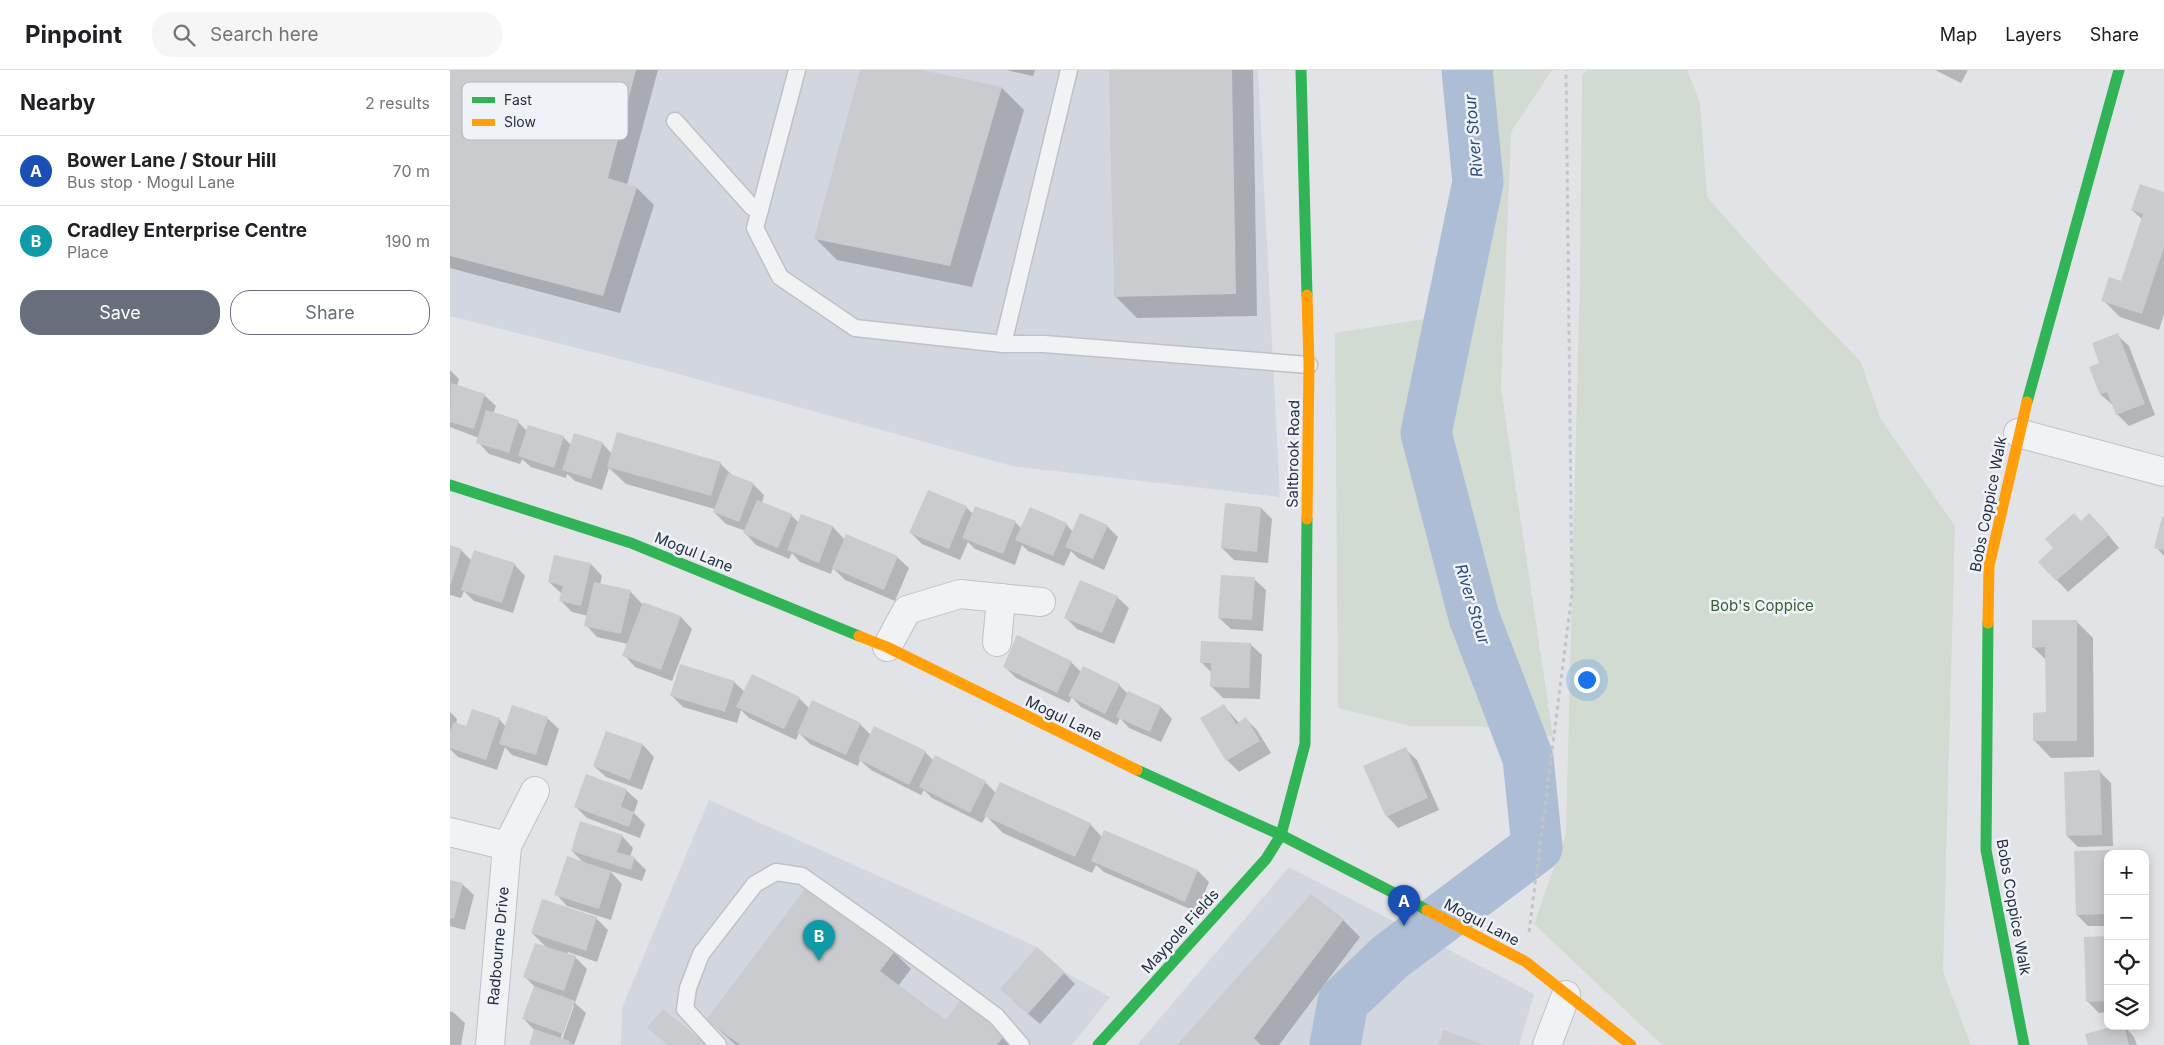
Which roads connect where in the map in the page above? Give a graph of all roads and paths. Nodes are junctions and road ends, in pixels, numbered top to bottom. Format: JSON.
{"nodes":[{"id":1,"x":797,"y":70,"type":"edge"},
{"id":2,"x":1070,"y":70,"type":"edge"},
{"id":3,"x":1301,"y":70,"type":"edge"},
{"id":4,"x":1566,"y":70,"type":"edge"},
{"id":5,"x":2120,"y":70,"type":"edge"},
{"id":6,"x":675,"y":121,"type":"dead end"},
{"id":7,"x":760,"y":210,"type":"junction"},
{"id":8,"x":1002,"y":344,"type":"junction"},
{"id":9,"x":1309,"y":365,"type":"junction"},
{"id":10,"x":2018,"y":433,"type":"junction"},
{"id":11,"x":2164,"y":472,"type":"edge"},
{"id":12,"x":450,"y":485,"type":"edge"},
{"id":13,"x":1001,"y":598,"type":"junction"},
{"id":14,"x":1042,"y":602,"type":"dead end"},
{"id":15,"x":997,"y":642,"type":"dead end"},
{"id":16,"x":887,"y":647,"type":"junction"},
{"id":17,"x":535,"y":791,"type":"dead end"},
{"id":18,"x":450,"y":832,"type":"edge"},
{"id":19,"x":1281,"y":836,"type":"junction"},
{"id":20,"x":506,"y":846,"type":"junction"},
{"id":21,"x":1526,"y":962,"type":"junction"},
{"id":22,"x":1566,"y":995,"type":"junction"},
{"id":23,"x":490,"y":1045,"type":"edge"},
{"id":24,"x":718,"y":1045,"type":"edge"},
{"id":25,"x":1021,"y":1045,"type":"edge"},
{"id":26,"x":1098,"y":1045,"type":"edge"},
{"id":27,"x":1547,"y":1045,"type":"edge"},
{"id":28,"x":1631,"y":1045,"type":"edge"},
{"id":29,"x":2024,"y":1045,"type":"edge"}],
"edges":[{"from":1,"to":7,"type":"lane"},
{"from":2,"to":8,"type":"lane"},
{"from":3,"to":9,"type":"street","name":"Saltbrook Road"},
{"from":4,"to":21,"type":"path"},
{"from":5,"to":10,"type":"street","name":"Bobs Coppice Walk"},
{"from":6,"to":7,"type":"lane"},
{"from":7,"to":8,"type":"lane"},
{"from":8,"to":9,"type":"lane"},
{"from":9,"to":19,"type":"street","name":"Saltbrook Road"},
{"from":10,"to":11,"type":"street"},
{"from":10,"to":29,"type":"street","name":"Bobs Coppice Walk"},
{"from":12,"to":16,"type":"street","name":"Mogul Lane"},
{"from":13,"to":14,"type":"street"},
{"from":13,"to":15,"type":"street"},
{"from":13,"to":16,"type":"street"},
{"from":16,"to":19,"type":"street","name":"Mogul Lane"},
{"from":17,"to":20,"type":"street","name":"Radbourne Drive"},
{"from":18,"to":20,"type":"street"},
{"from":19,"to":21,"type":"street","name":"Mogul Lane"},
{"from":19,"to":26,"type":"street","name":"Maypole Fields"},
{"from":20,"to":23,"type":"street","name":"Radbourne Drive"},
{"from":21,"to":22,"type":"street","name":"Mogul Lane"},
{"from":22,"to":27,"type":"street"},
{"from":22,"to":28,"type":"street","name":"Mogul Lane"},
{"from":24,"to":25,"type":"lane"}]}
